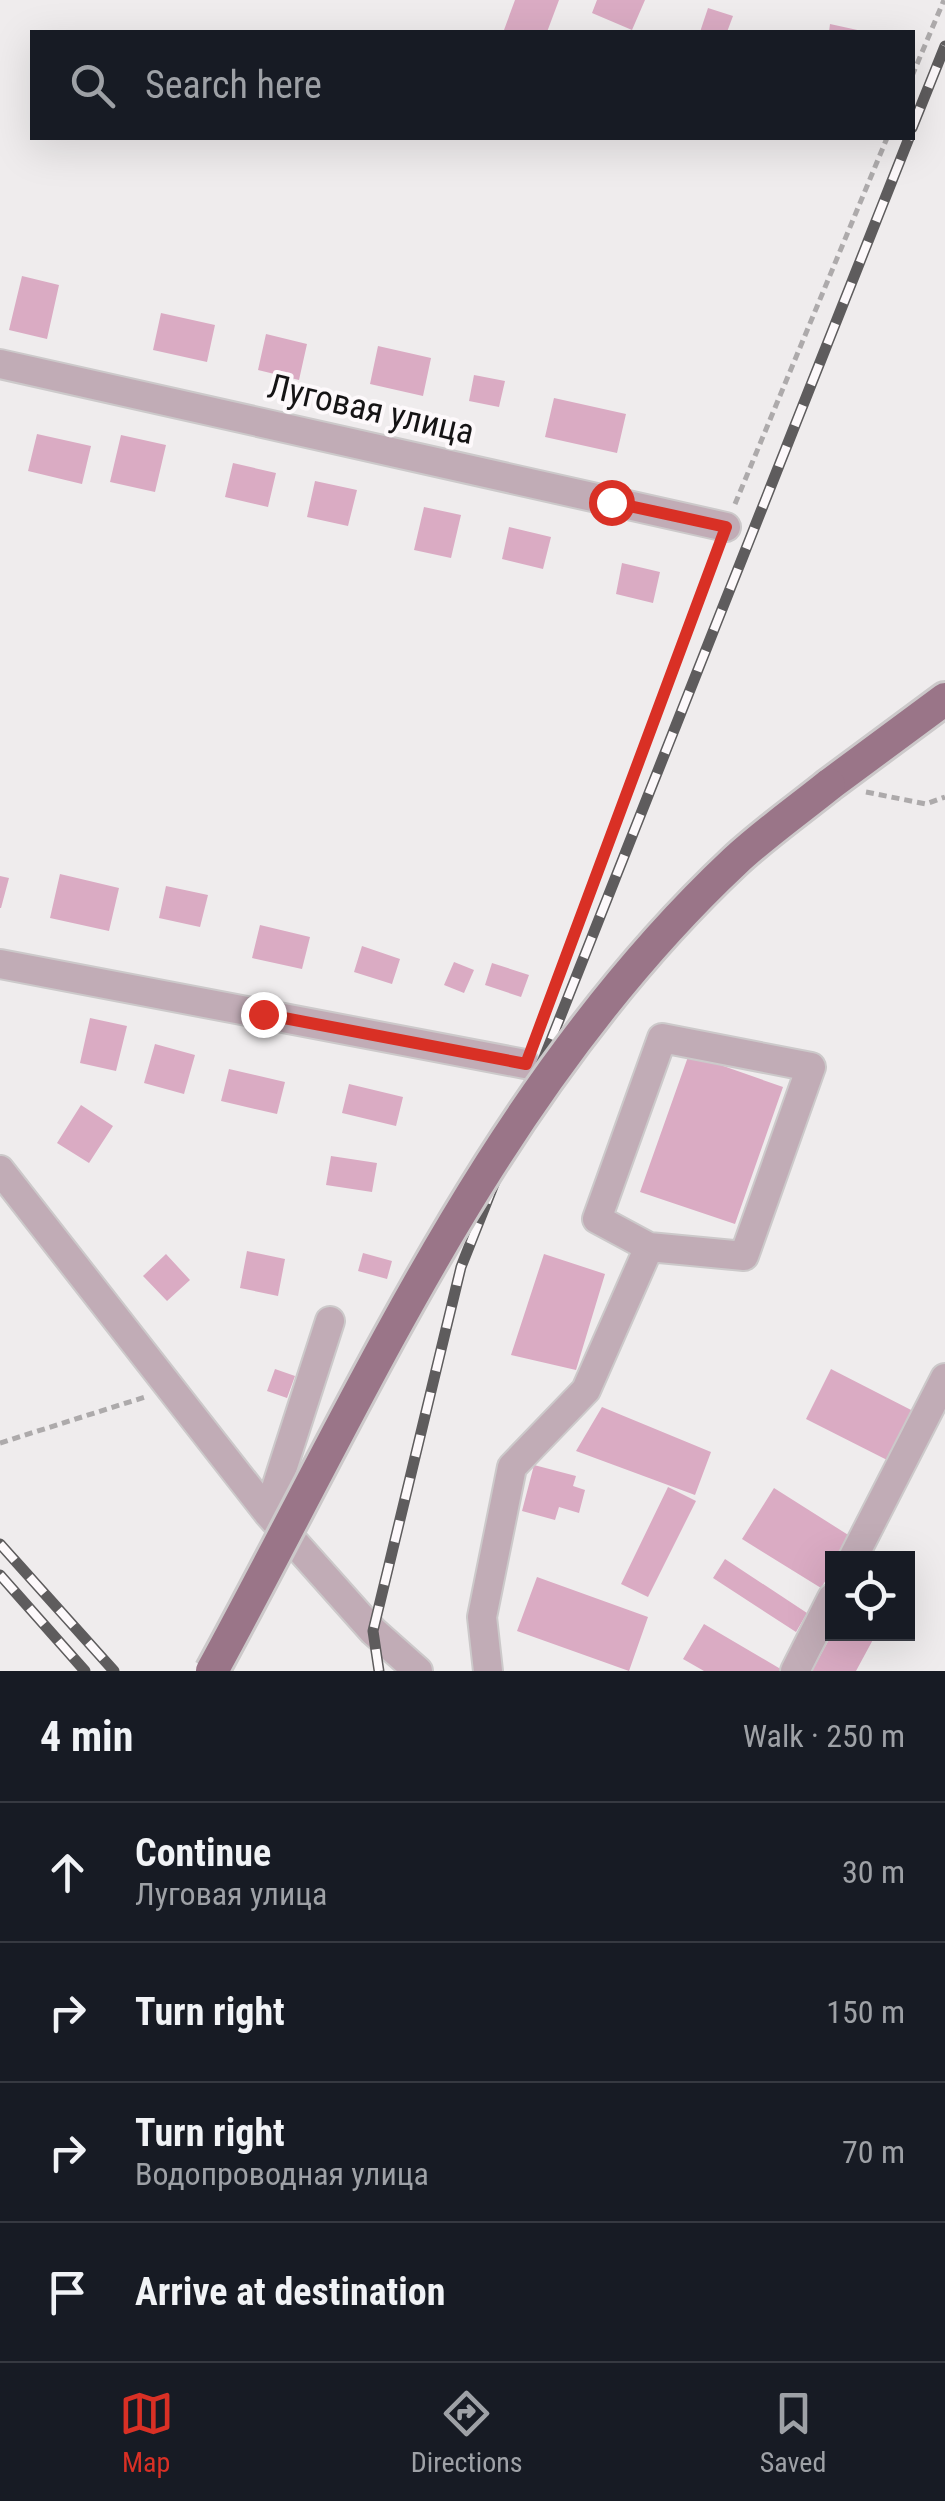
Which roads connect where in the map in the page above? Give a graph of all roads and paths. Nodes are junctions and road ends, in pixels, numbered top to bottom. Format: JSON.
{"nodes":[{"id":1,"x":944,"y":0,"type":"edge"},
{"id":2,"x":915,"y":69,"type":"edge"},
{"id":3,"x":886,"y":140,"type":"edge"},
{"id":4,"x":0,"y":364,"type":"edge"},
{"id":5,"x":726,"y":527,"type":"junction"},
{"id":6,"x":945,"y":699,"type":"edge"},
{"id":7,"x":829,"y":785,"type":"junction"},
{"id":8,"x":945,"y":797,"type":"edge"},
{"id":9,"x":0,"y":964,"type":"edge"},
{"id":10,"x":526,"y":1064,"type":"joint"},
{"id":11,"x":0,"y":1170,"type":"edge"},
{"id":12,"x":649,"y":1247,"type":"junction"},
{"id":13,"x":330,"y":1321,"type":"dead end"},
{"id":14,"x":945,"y":1378,"type":"edge"},
{"id":15,"x":172,"y":1389,"type":"junction"},
{"id":16,"x":0,"y":1443,"type":"edge"},
{"id":17,"x":268,"y":1513,"type":"junction"},
{"id":18,"x":857,"y":1551,"type":"edge"},
{"id":19,"x":825,"y":1612,"type":"edge"},
{"id":20,"x":212,"y":1671,"type":"edge"},
{"id":21,"x":418,"y":1671,"type":"edge"},
{"id":22,"x":488,"y":1671,"type":"edge"},
{"id":23,"x":795,"y":1671,"type":"edge"}],
"edges":[{"from":1,"to":2,"type":"path"},
{"from":3,"to":5,"type":"path"},
{"from":4,"to":5,"type":"street","name":"Луговая улица"},
{"from":5,"to":10,"type":"path"},
{"from":6,"to":7,"type":"main road"},
{"from":7,"to":8,"type":"path"},
{"from":7,"to":20,"type":"main road","bridge":true},
{"from":9,"to":10,"type":"street"},
{"from":11,"to":15,"type":"street"},
{"from":12,"to":12,"type":"street"},
{"from":12,"to":22,"type":"street"},
{"from":13,"to":17,"type":"street"},
{"from":14,"to":18,"type":"street"},
{"from":15,"to":16,"type":"path"},
{"from":15,"to":17,"type":"street"},
{"from":17,"to":21,"type":"street"},
{"from":19,"to":23,"type":"street"}]}
